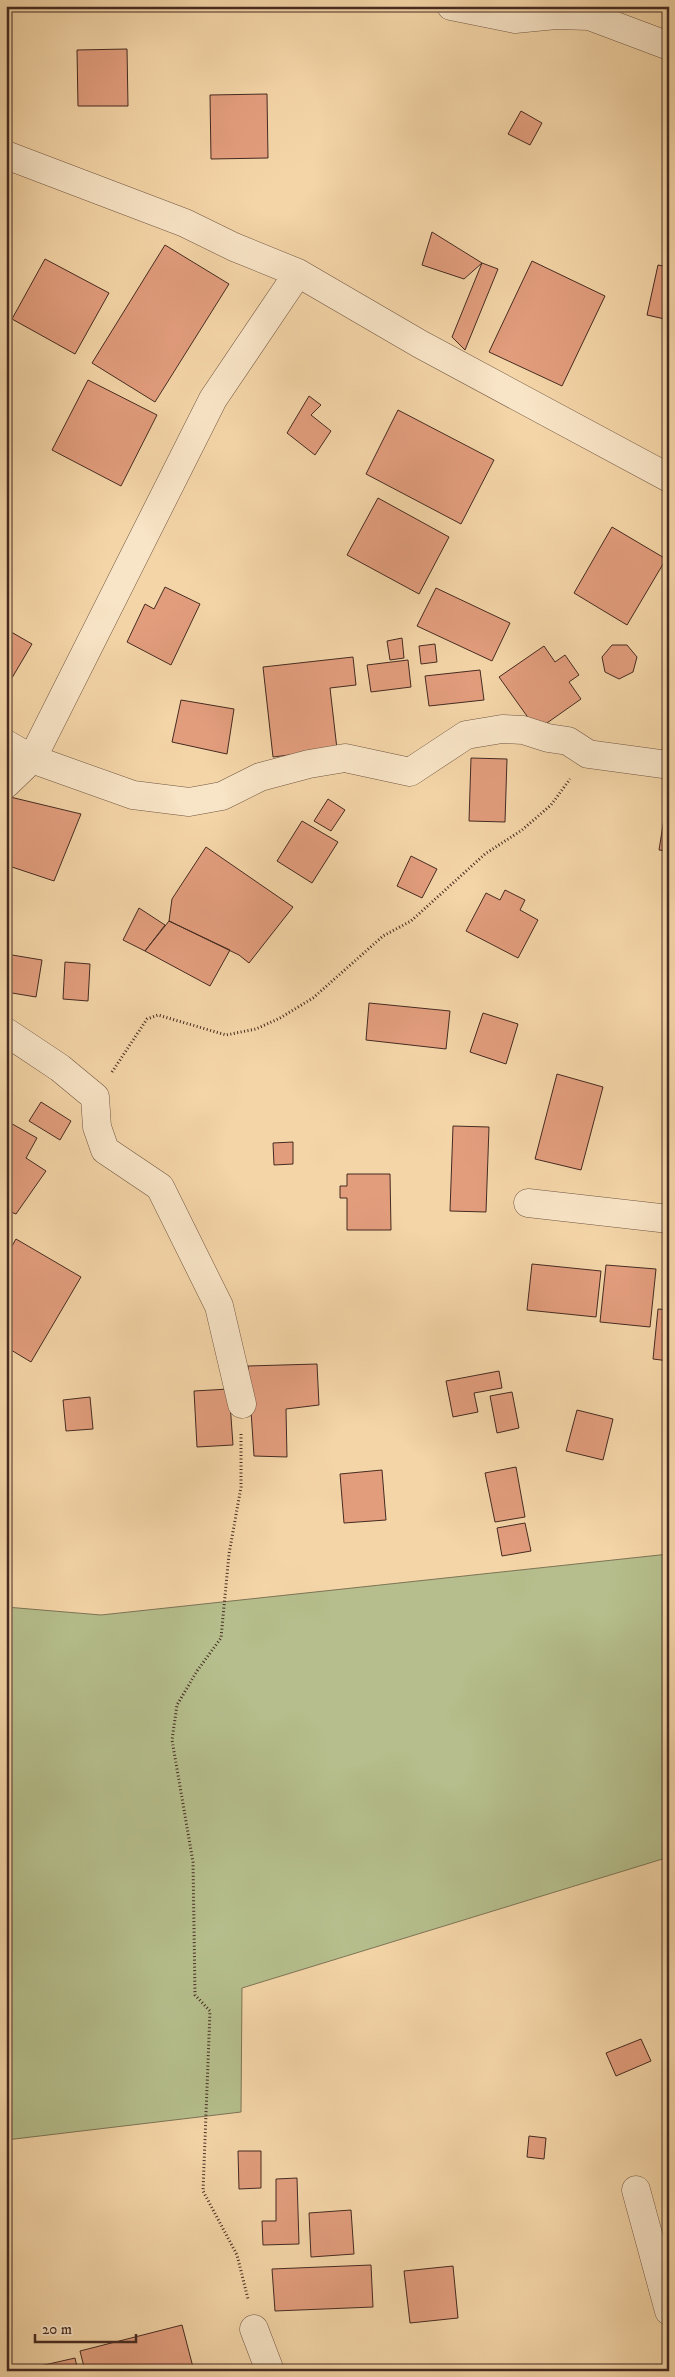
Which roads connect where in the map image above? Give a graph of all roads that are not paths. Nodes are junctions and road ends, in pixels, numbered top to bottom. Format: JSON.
{"nodes":[{"id":1,"x":451,"y":6,"type":"edge"},
{"id":2,"x":669,"y":46,"type":"edge"},
{"id":3,"x":6,"y":155,"type":"edge"},
{"id":4,"x":298,"y":273,"type":"junction"},
{"id":5,"x":669,"y":478,"type":"edge"},
{"id":6,"x":6,"y":744,"type":"edge"},
{"id":7,"x":32,"y":759,"type":"junction"},
{"id":8,"x":669,"y":765,"type":"edge"},
{"id":9,"x":6,"y":784,"type":"edge"},
{"id":10,"x":6,"y":1032,"type":"edge"},
{"id":11,"x":528,"y":1203,"type":"dead end"},
{"id":12,"x":669,"y":1219,"type":"edge"},
{"id":13,"x":242,"y":1404,"type":"road end"},
{"id":14,"x":636,"y":2190,"type":"dead end"},
{"id":15,"x":669,"y":2311,"type":"edge"},
{"id":16,"x":254,"y":2329,"type":"road end"},
{"id":17,"x":270,"y":2371,"type":"edge"}],
"edges":[{"from":1,"to":2,"type":"street"},
{"from":3,"to":4,"type":"street"},
{"from":4,"to":5,"type":"street"},
{"from":4,"to":7,"type":"street"},
{"from":6,"to":7,"type":"street"},
{"from":7,"to":8,"type":"street"},
{"from":7,"to":9,"type":"street"},
{"from":10,"to":13,"type":"street"},
{"from":11,"to":12,"type":"street"},
{"from":14,"to":15,"type":"street"},
{"from":16,"to":17,"type":"street"}]}
